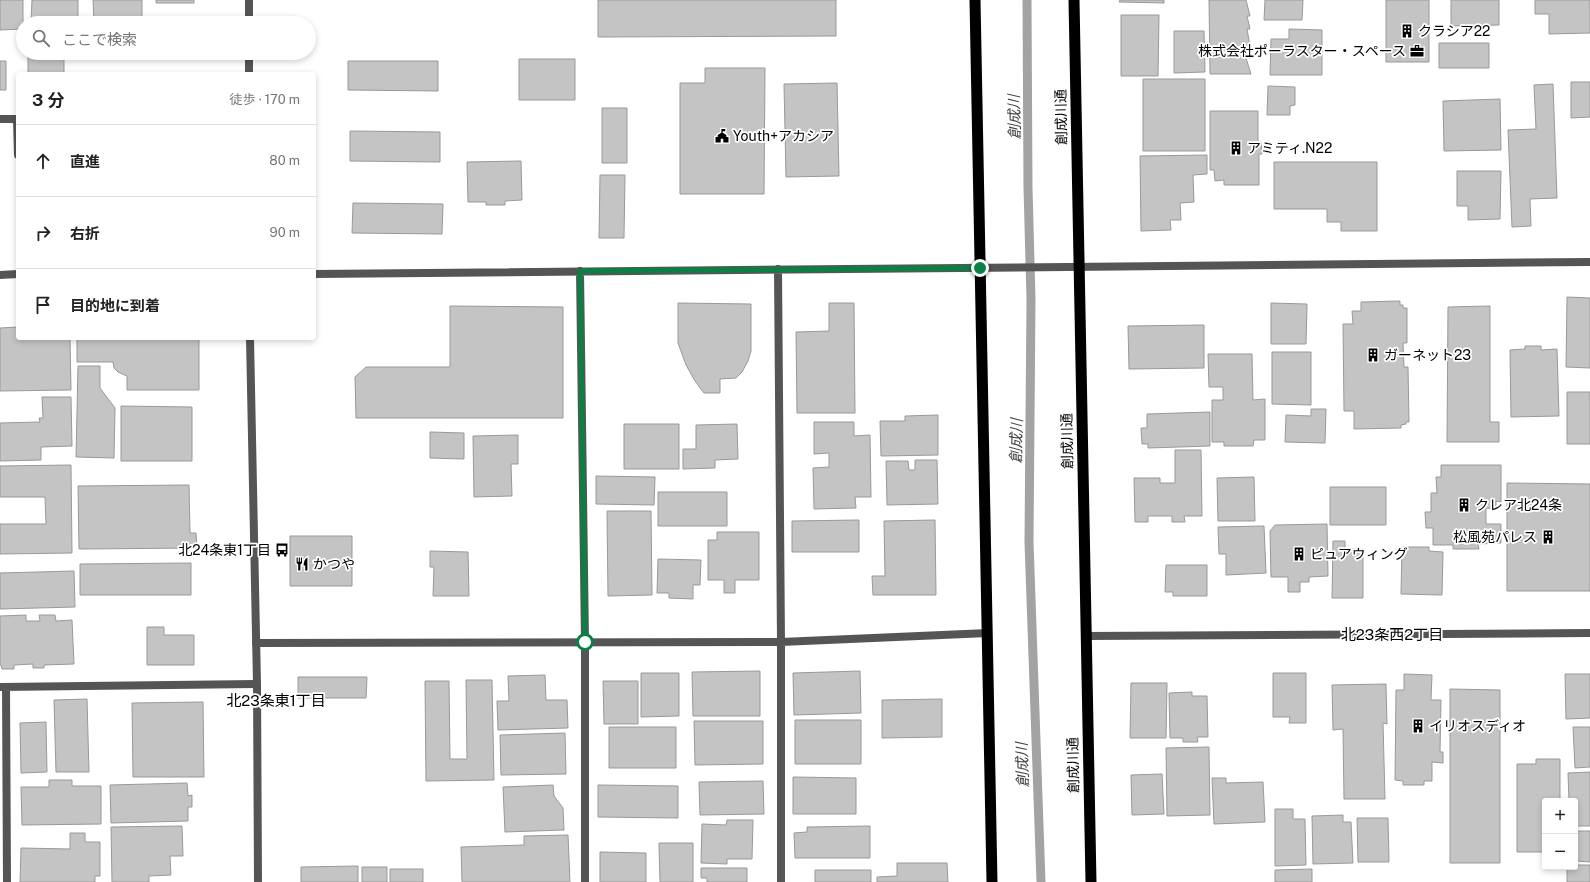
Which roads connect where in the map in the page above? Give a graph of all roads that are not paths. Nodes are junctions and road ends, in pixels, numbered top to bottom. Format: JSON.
{"nodes":[{"id":1,"x":249,"y":0,"type":"edge"},
{"id":2,"x":975,"y":0,"type":"edge"},
{"id":3,"x":1074,"y":0,"type":"edge"},
{"id":4,"x":249,"y":16,"type":"edge"},
{"id":5,"x":249,"y":60,"type":"edge"},
{"id":6,"x":249,"y":72,"type":"edge"},
{"id":7,"x":0,"y":119,"type":"edge"},
{"id":8,"x":16,"y":119,"type":"edge"},
{"id":9,"x":1590,"y":262,"type":"edge"},
{"id":10,"x":980,"y":268,"type":"junction"},
{"id":11,"x":1078,"y":268,"type":"junction"},
{"id":12,"x":778,"y":269,"type":"junction"},
{"id":13,"x":580,"y":271,"type":"junction"},
{"id":14,"x":16,"y":274,"type":"edge"},
{"id":15,"x":316,"y":274,"type":"edge"},
{"id":16,"x":0,"y":275,"type":"edge"},
{"id":17,"x":250,"y":340,"type":"edge"},
{"id":18,"x":988,"y":633,"type":"junction"},
{"id":19,"x":1590,"y":633,"type":"edge"},
{"id":20,"x":1086,"y":636,"type":"junction"},
{"id":21,"x":585,"y":642,"type":"junction"},
{"id":22,"x":781,"y":642,"type":"junction"},
{"id":23,"x":256,"y":643,"type":"junction"},
{"id":24,"x":257,"y":684,"type":"junction"},
{"id":25,"x":3,"y":687,"type":"edge"},
{"id":26,"x":7,"y":882,"type":"edge"},
{"id":27,"x":258,"y":882,"type":"edge"},
{"id":28,"x":585,"y":882,"type":"edge"},
{"id":29,"x":781,"y":882,"type":"edge"},
{"id":30,"x":992,"y":882,"type":"edge"},
{"id":31,"x":1091,"y":882,"type":"edge"}],
"edges":[{"from":1,"to":4,"type":"street"},
{"from":2,"to":10,"type":"highway"},
{"from":3,"to":11,"type":"highway","name":"創成川通"},
{"from":5,"to":6,"type":"street"},
{"from":7,"to":8,"type":"street"},
{"from":9,"to":11,"type":"street"},
{"from":10,"to":11,"type":"street"},
{"from":10,"to":12,"type":"street"},
{"from":10,"to":18,"type":"highway"},
{"from":11,"to":20,"type":"highway","name":"創成川通"},
{"from":12,"to":13,"type":"street"},
{"from":12,"to":22,"type":"street"},
{"from":13,"to":15,"type":"street"},
{"from":13,"to":21,"type":"street"},
{"from":14,"to":16,"type":"street"},
{"from":17,"to":23,"type":"street"},
{"from":18,"to":22,"type":"street"},
{"from":18,"to":30,"type":"highway"},
{"from":19,"to":20,"type":"street"},
{"from":20,"to":31,"type":"highway","name":"創成川通"},
{"from":21,"to":22,"type":"street"},
{"from":21,"to":23,"type":"street"},
{"from":21,"to":28,"type":"street"},
{"from":22,"to":29,"type":"street"},
{"from":23,"to":24,"type":"street"},
{"from":24,"to":25,"type":"street"},
{"from":24,"to":27,"type":"street"},
{"from":25,"to":26,"type":"street"}]}
